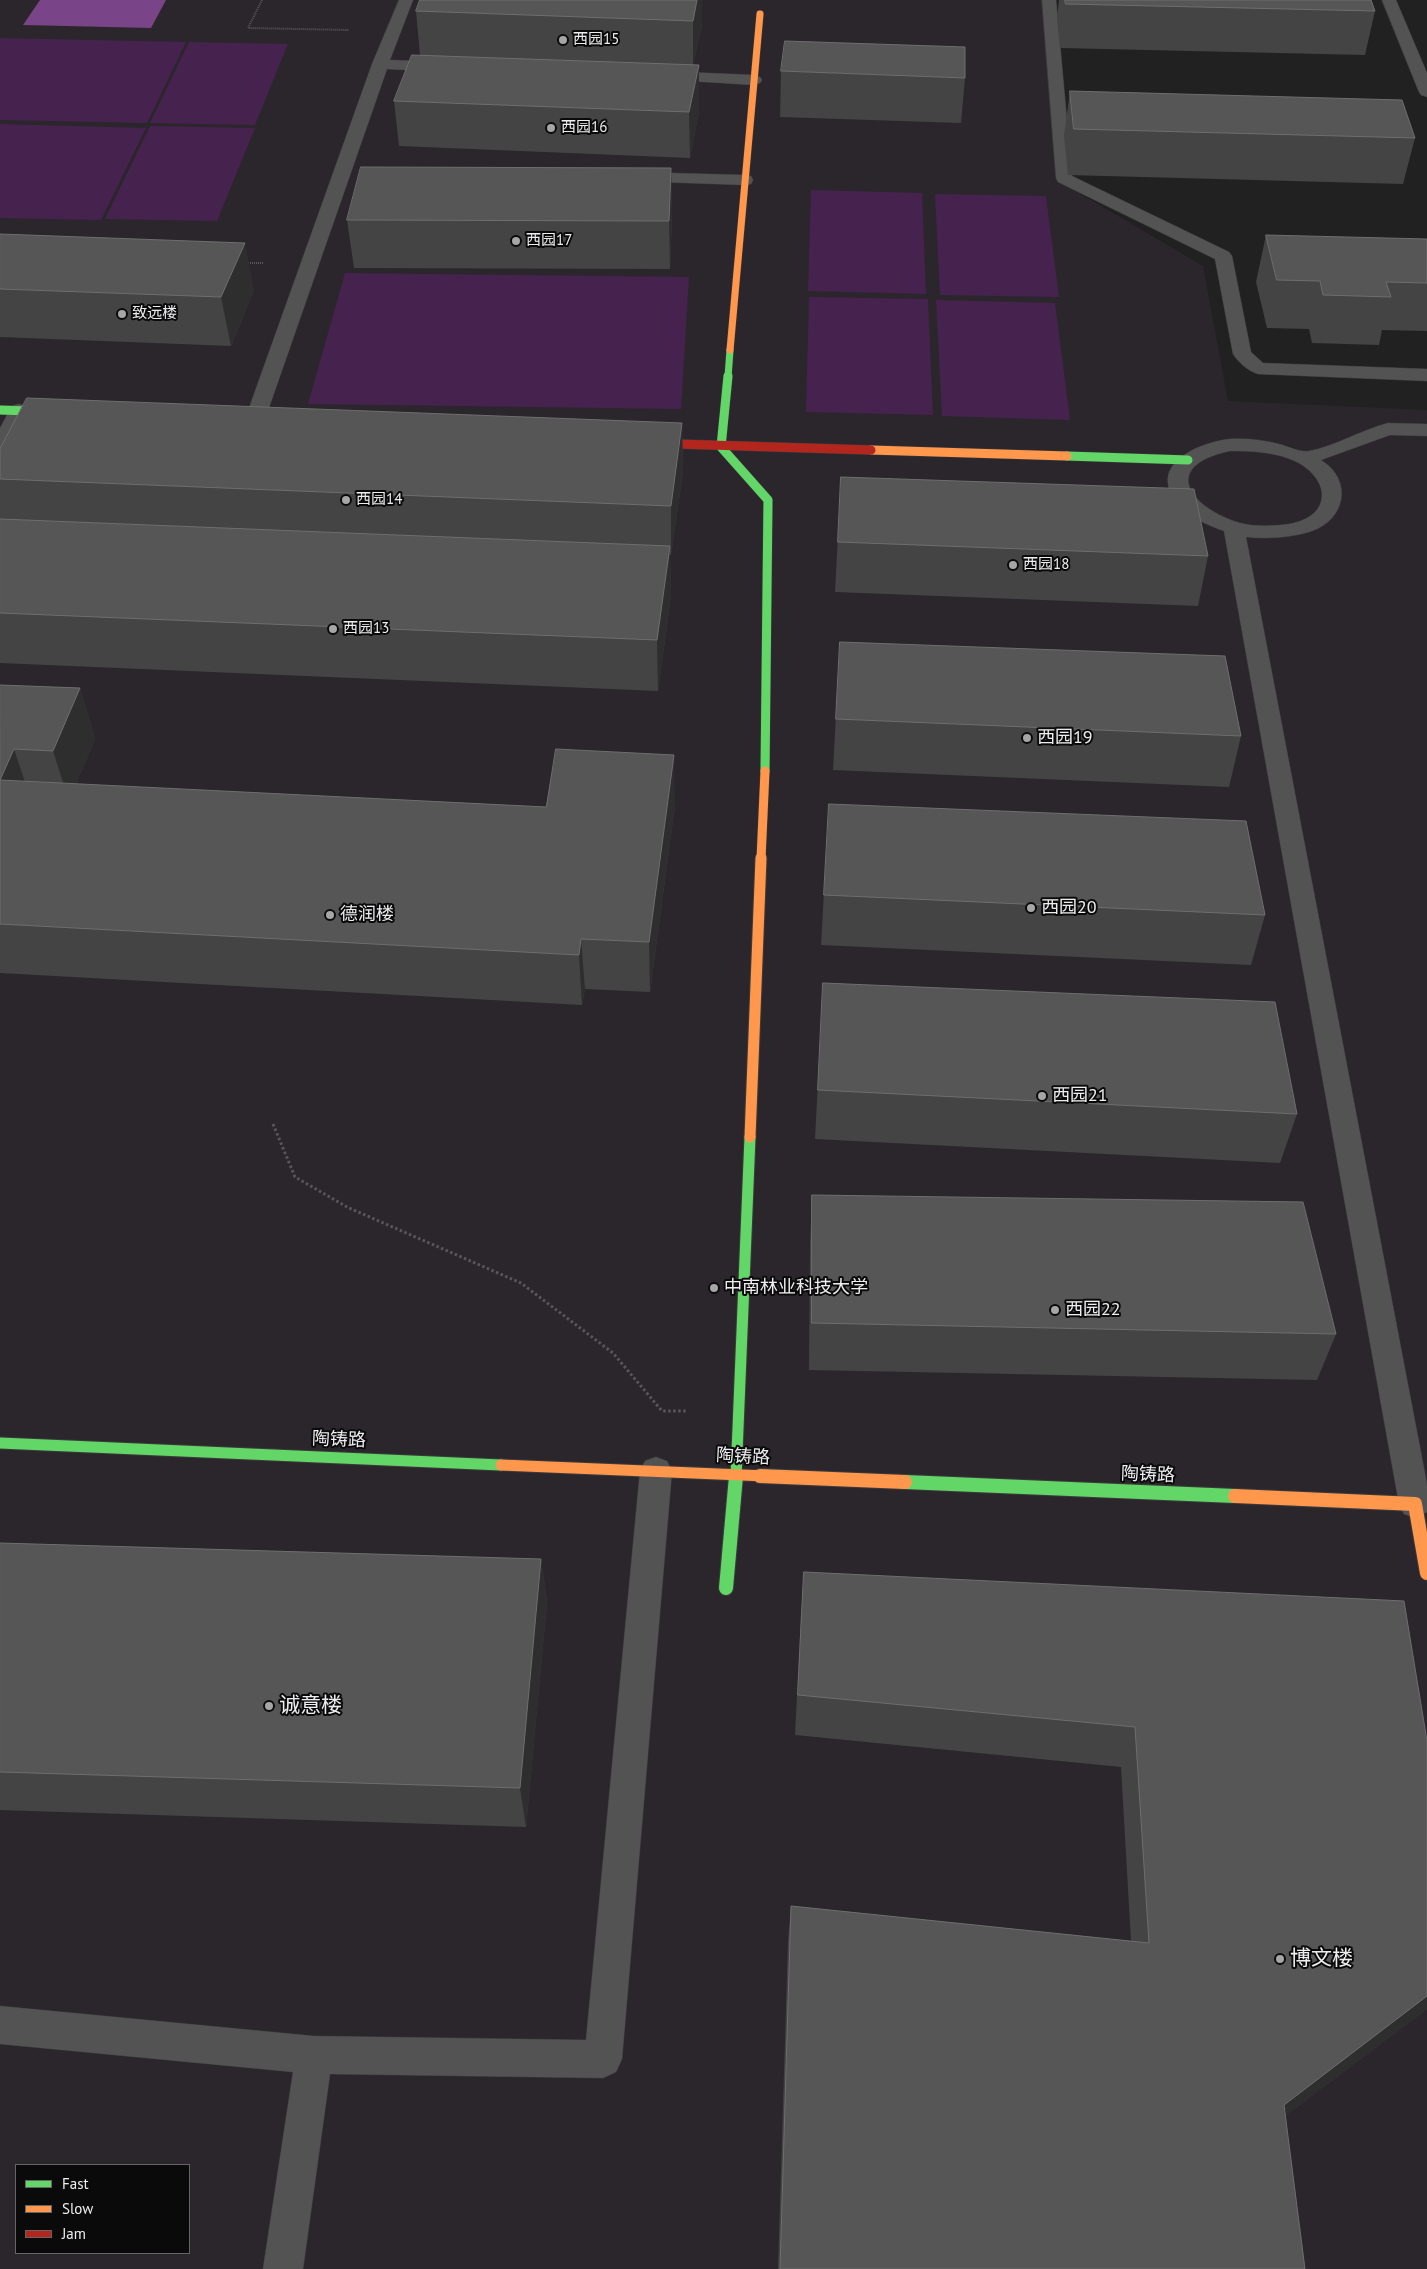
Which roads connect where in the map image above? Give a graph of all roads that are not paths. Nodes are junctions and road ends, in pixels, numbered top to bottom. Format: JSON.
{"nodes":[{"id":1,"x":406,"y":0,"type":"edge"},
{"id":2,"x":1050,"y":0,"type":"edge"},
{"id":3,"x":1389,"y":0,"type":"edge"},
{"id":4,"x":760,"y":14,"type":"dead end"},
{"id":5,"x":380,"y":64,"type":"junction"},
{"id":6,"x":459,"y":68,"type":"edge"},
{"id":7,"x":646,"y":75,"type":"edge"},
{"id":8,"x":754,"y":80,"type":"junction"},
{"id":9,"x":1427,"y":92,"type":"edge"},
{"id":10,"x":344,"y":170,"type":"junction"},
{"id":11,"x":363,"y":170,"type":"edge"},
{"id":12,"x":618,"y":177,"type":"edge"},
{"id":13,"x":745,"y":180,"type":"junction"},
{"id":14,"x":1427,"y":375,"type":"edge"},
{"id":15,"x":10,"y":410,"type":"edge"},
{"id":16,"x":68,"y":413,"type":"edge"},
{"id":17,"x":254,"y":422,"type":"edge"},
{"id":18,"x":1427,"y":430,"type":"edge"},
{"id":19,"x":632,"y":442,"type":"edge"},
{"id":20,"x":0,"y":447,"type":"edge"},
{"id":21,"x":721,"y":447,"type":"junction"},
{"id":22,"x":1306,"y":459,"type":"junction"},
{"id":23,"x":1188,"y":460,"type":"junction"},
{"id":24,"x":1234,"y":528,"type":"junction"},
{"id":25,"x":0,"y":1442,"type":"edge"},
{"id":26,"x":656,"y":1470,"type":"junction"},
{"id":27,"x":736,"y":1474,"type":"junction"},
{"id":28,"x":1415,"y":1504,"type":"junction"},
{"id":29,"x":1427,"y":1573,"type":"edge"},
{"id":30,"x":726,"y":1588,"type":"dead end"},
{"id":31,"x":0,"y":2025,"type":"edge"},
{"id":32,"x":314,"y":2055,"type":"junction"},
{"id":33,"x":283,"y":2269,"type":"edge"}],
"edges":[{"from":1,"to":5,"type":"street"},
{"from":2,"to":14,"type":"street"},
{"from":3,"to":9,"type":"street"},
{"from":4,"to":8,"type":"street"},
{"from":5,"to":6,"type":"street"},
{"from":5,"to":10,"type":"street"},
{"from":7,"to":8,"type":"street"},
{"from":8,"to":13,"type":"street"},
{"from":10,"to":11,"type":"street"},
{"from":10,"to":17,"type":"street"},
{"from":12,"to":13,"type":"street"},
{"from":13,"to":21,"type":"street"},
{"from":15,"to":16,"type":"street"},
{"from":15,"to":20,"type":"street"},
{"from":18,"to":22,"type":"street"},
{"from":19,"to":21,"type":"street"},
{"from":21,"to":23,"type":"street"},
{"from":21,"to":27,"type":"street"},
{"from":22,"to":23,"type":"street"},
{"from":22,"to":24,"type":"street"},
{"from":23,"to":24,"type":"street"},
{"from":24,"to":28,"type":"street"},
{"from":25,"to":26,"type":"street","name":"陶铸路"},
{"from":26,"to":27,"type":"street","name":"陶铸路"},
{"from":26,"to":32,"type":"street"},
{"from":27,"to":28,"type":"street","name":"陶铸路"},
{"from":27,"to":30,"type":"street"},
{"from":28,"to":29,"type":"street"},
{"from":31,"to":32,"type":"street"},
{"from":32,"to":33,"type":"street"}]}
